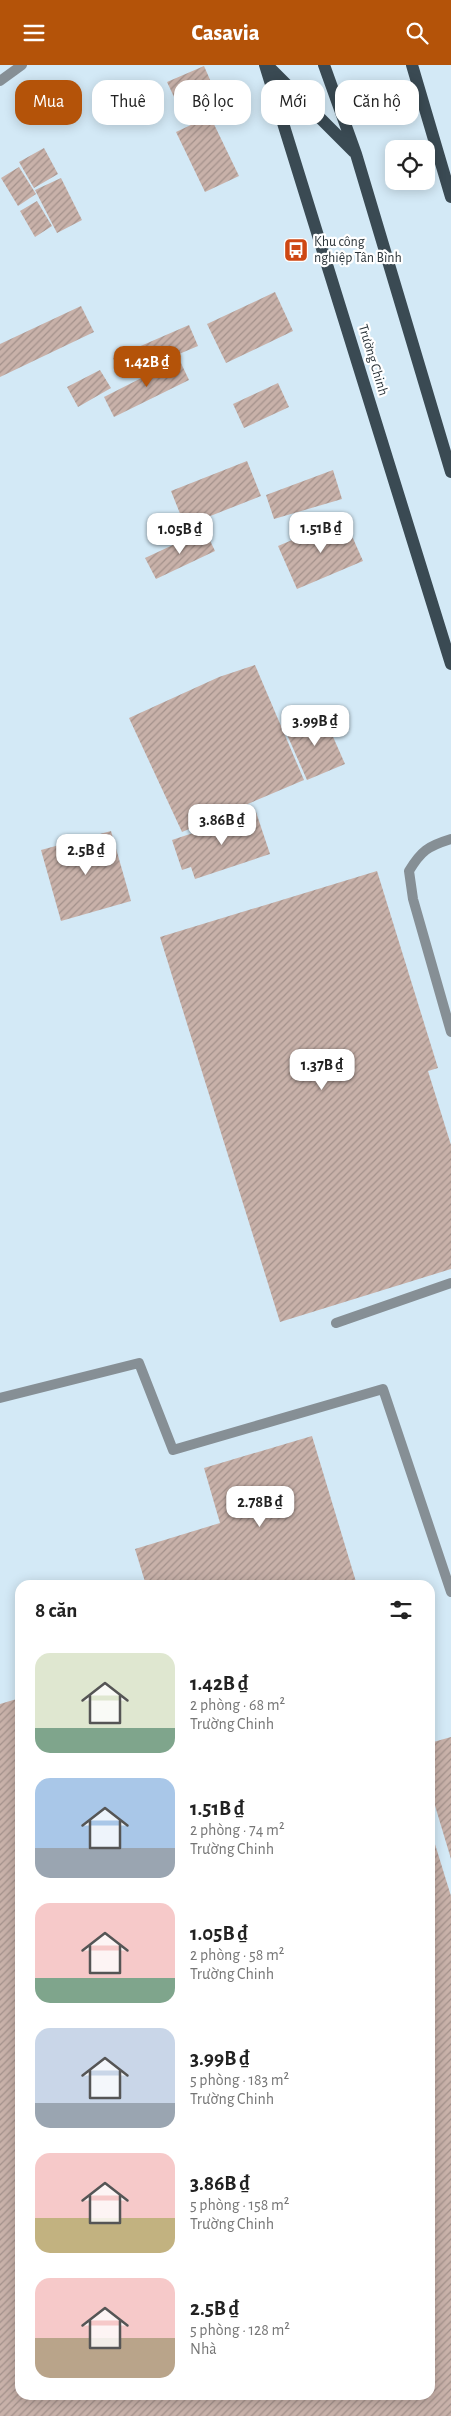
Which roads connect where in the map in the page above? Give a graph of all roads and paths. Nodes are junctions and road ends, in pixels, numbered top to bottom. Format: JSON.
{"nodes":[{"id":1,"x":22,"y":65,"type":"edge"},
{"id":2,"x":266,"y":65,"type":"edge"},
{"id":3,"x":324,"y":65,"type":"edge"},
{"id":4,"x":412,"y":65,"type":"edge"},
{"id":5,"x":0,"y":81,"type":"edge"},
{"id":6,"x":356,"y":155,"type":"junction"},
{"id":7,"x":451,"y":197,"type":"edge"},
{"id":8,"x":451,"y":472,"type":"edge"},
{"id":9,"x":451,"y":664,"type":"edge"},
{"id":10,"x":451,"y":839,"type":"edge"},
{"id":11,"x":451,"y":1032,"type":"edge"},
{"id":12,"x":451,"y":1283,"type":"edge"},
{"id":13,"x":336,"y":1323,"type":"dead end"},
{"id":14,"x":0,"y":1398,"type":"edge"},
{"id":15,"x":451,"y":1592,"type":"edge"}],
"edges":[{"from":1,"to":5,"type":"street"},
{"from":2,"to":6,"type":"main road"},
{"from":2,"to":9,"type":"main road","name":"Trường Chinh"},
{"from":3,"to":6,"type":"main road"},
{"from":4,"to":7,"type":"main road"},
{"from":6,"to":8,"type":"main road"},
{"from":10,"to":11,"type":"street"},
{"from":12,"to":13,"type":"street"},
{"from":14,"to":15,"type":"street"}]}
